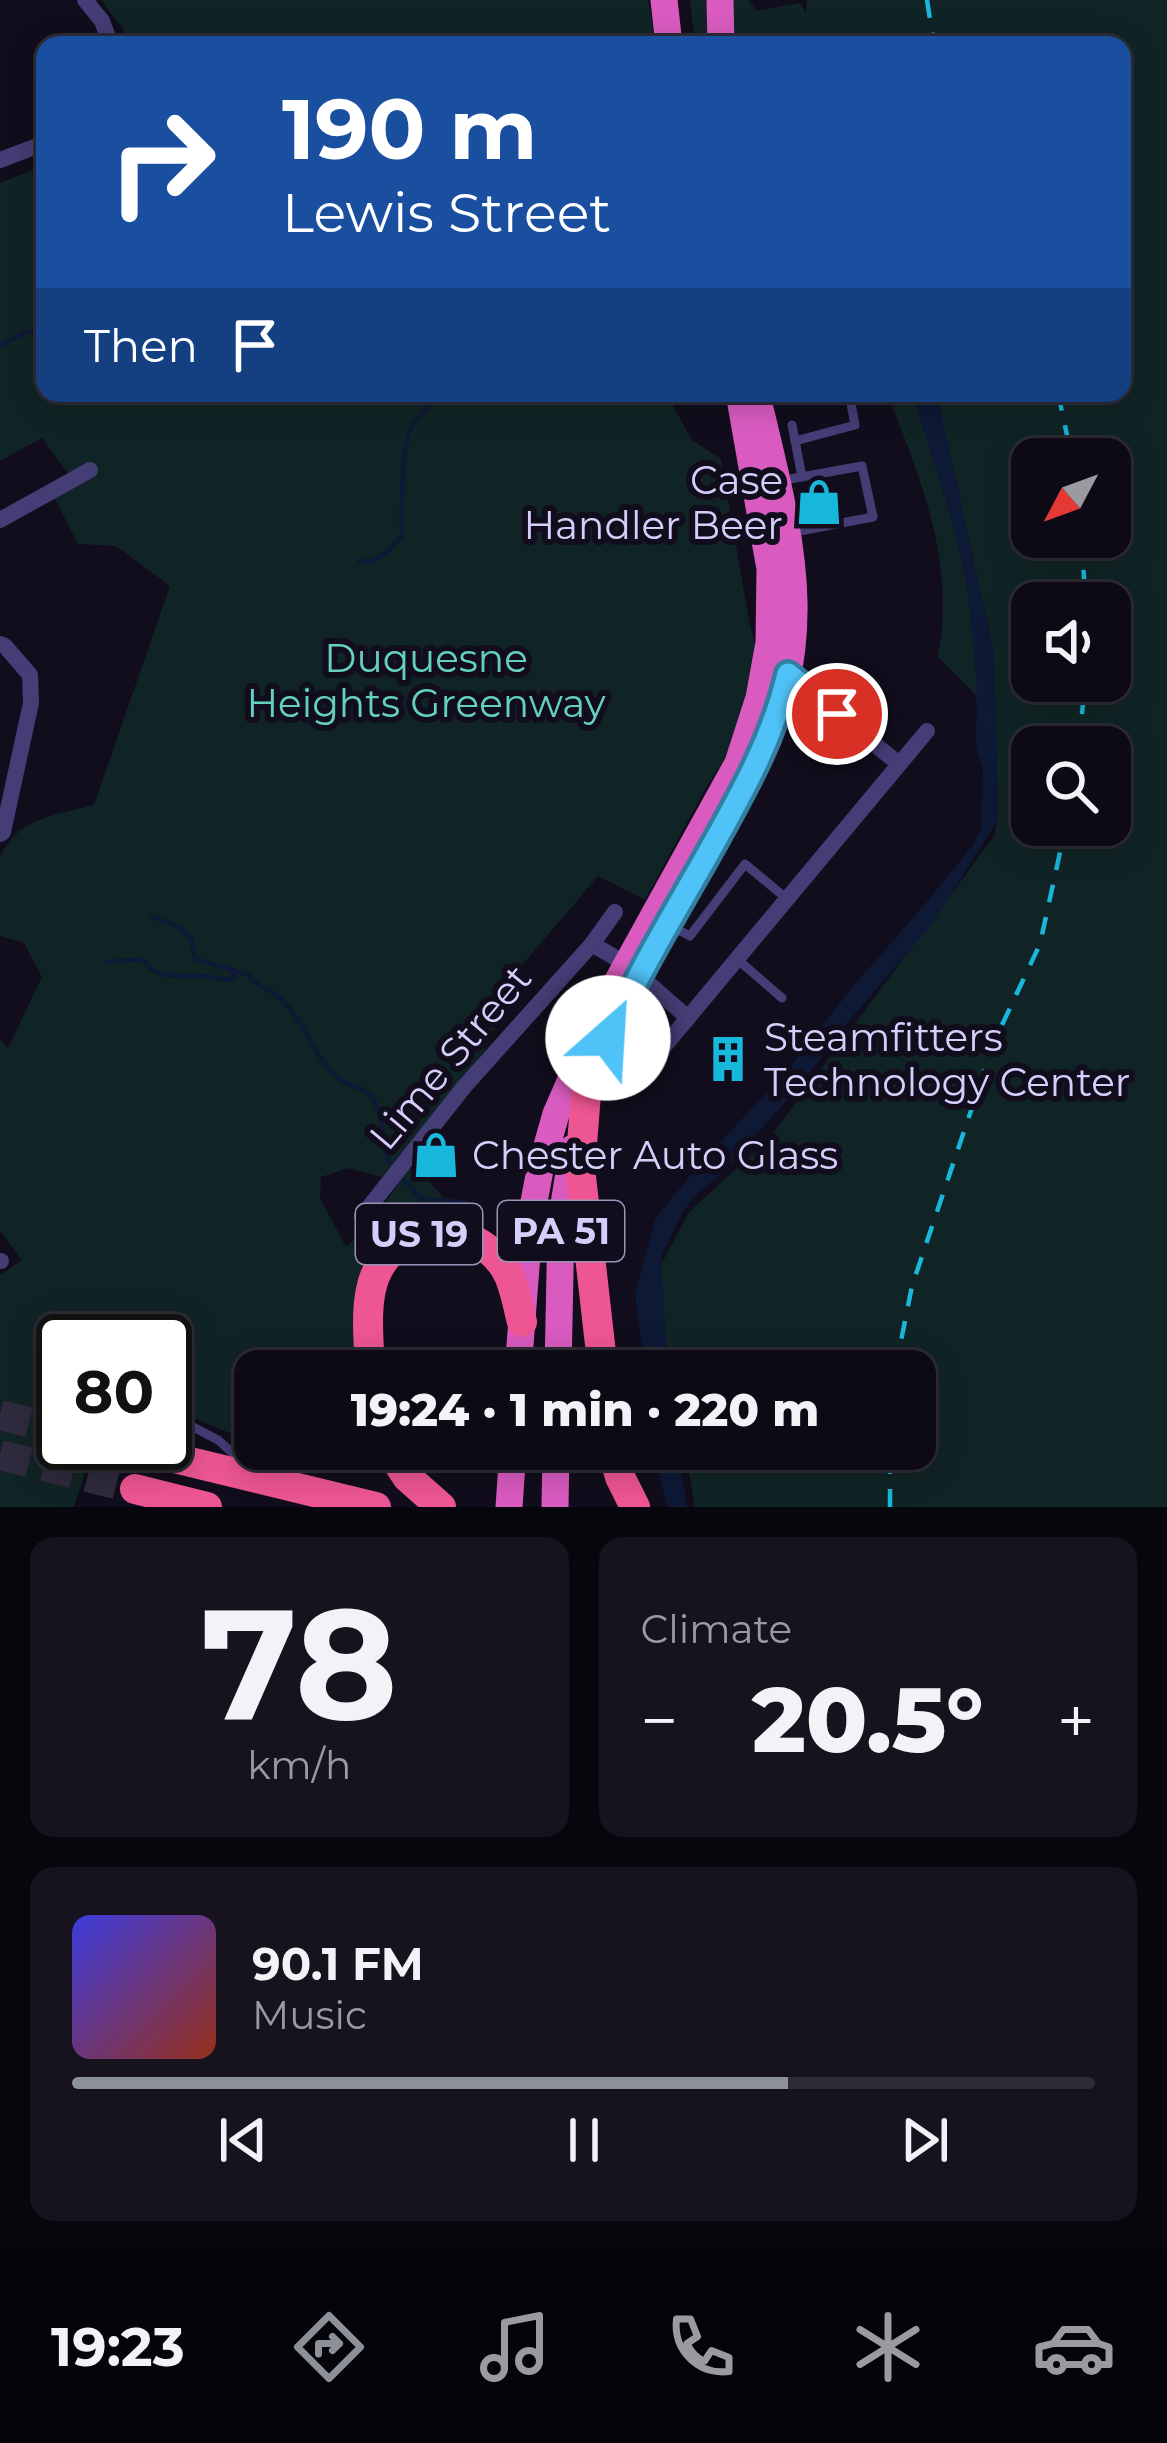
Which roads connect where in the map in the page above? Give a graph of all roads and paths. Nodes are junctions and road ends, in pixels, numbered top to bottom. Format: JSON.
{"nodes":[{"id":1,"x":85,"y":0,"type":"edge"},
{"id":2,"x":664,"y":0,"type":"edge"},
{"id":3,"x":681,"y":0,"type":"edge"},
{"id":4,"x":720,"y":0,"type":"edge"},
{"id":5,"x":108,"y":36,"type":"edge"},
{"id":6,"x":668,"y":36,"type":"edge"},
{"id":7,"x":684,"y":36,"type":"edge"},
{"id":8,"x":721,"y":36,"type":"edge"},
{"id":9,"x":36,"y":146,"type":"edge"},
{"id":10,"x":0,"y":160,"type":"edge"},
{"id":11,"x":742,"y":402,"type":"edge"},
{"id":12,"x":760,"y":402,"type":"edge"},
{"id":13,"x":851,"y":402,"type":"edge"},
{"id":14,"x":831,"y":417,"type":"dead end"},
{"id":15,"x":792,"y":425,"type":"dead end"},
{"id":16,"x":835,"y":432,"type":"junction"},
{"id":17,"x":795,"y":440,"type":"junction"},
{"id":18,"x":90,"y":470,"type":"dead end"},
{"id":19,"x":790,"y":479,"type":"junction"},
{"id":20,"x":0,"y":520,"type":"edge"},
{"id":21,"x":789,"y":533,"type":"junction"},
{"id":22,"x":769,"y":643,"type":"junction"},
{"id":23,"x":3,"y":645,"type":"edge"},
{"id":24,"x":788,"y":674,"type":"junction"},
{"id":25,"x":927,"y":731,"type":"dead end"},
{"id":26,"x":898,"y":764,"type":"junction"},
{"id":27,"x":0,"y":835,"type":"edge"},
{"id":28,"x":787,"y":899,"type":"junction"},
{"id":29,"x":615,"y":912,"type":"dead end"},
{"id":30,"x":668,"y":924,"type":"junction"},
{"id":31,"x":592,"y":944,"type":"junction"},
{"id":32,"x":736,"y":959,"type":"junction"},
{"id":33,"x":632,"y":969,"type":"junction"},
{"id":34,"x":782,"y":998,"type":"dead end"},
{"id":35,"x":688,"y":1018,"type":"junction"},
{"id":36,"x":638,"y":1078,"type":"dead end"},
{"id":37,"x":586,"y":1094,"type":"junction"},
{"id":38,"x":362,"y":1216,"type":"dead end"},
{"id":39,"x":522,"y":1322,"type":"junction"},
{"id":40,"x":370,"y":1350,"type":"edge"},
{"id":41,"x":520,"y":1350,"type":"edge"},
{"id":42,"x":559,"y":1350,"type":"edge"},
{"id":43,"x":600,"y":1350,"type":"edge"},
{"id":44,"x":192,"y":1426,"type":"edge"},
{"id":45,"x":192,"y":1463,"type":"edge"},
{"id":46,"x":178,"y":1470,"type":"edge"},
{"id":47,"x":402,"y":1470,"type":"edge"},
{"id":48,"x":556,"y":1470,"type":"edge"},
{"id":49,"x":618,"y":1470,"type":"edge"},
{"id":50,"x":263,"y":1481,"type":"junction"},
{"id":51,"x":135,"y":1489,"type":"tunnel mouth"},
{"id":52,"x":171,"y":1498,"type":"junction"},
{"id":53,"x":207,"y":1507,"type":"edge"},
{"id":54,"x":376,"y":1507,"type":"edge"},
{"id":55,"x":441,"y":1507,"type":"edge"},
{"id":56,"x":555,"y":1507,"type":"edge"},
{"id":57,"x":635,"y":1507,"type":"edge"}],
"edges":[{"from":1,"to":5,"type":"street"},
{"from":2,"to":6,"type":"highway"},
{"from":3,"to":7,"type":"highway"},
{"from":4,"to":8,"type":"highway"},
{"from":9,"to":10,"type":"street"},
{"from":11,"to":22,"type":"highway"},
{"from":12,"to":19,"type":"highway"},
{"from":13,"to":16,"type":"lane"},
{"from":14,"to":16,"type":"lane"},
{"from":15,"to":17,"type":"lane"},
{"from":16,"to":17,"type":"lane"},
{"from":17,"to":19,"type":"lane"},
{"from":18,"to":20,"type":"street"},
{"from":19,"to":21,"type":"highway"},
{"from":19,"to":21,"type":"lane"},
{"from":21,"to":24,"type":"highway"},
{"from":22,"to":24,"type":"highway"},
{"from":22,"to":33,"type":"highway"},
{"from":23,"to":27,"type":"street"},
{"from":24,"to":26,"type":"street"},
{"from":24,"to":30,"type":"highway"},
{"from":25,"to":26,"type":"street"},
{"from":26,"to":28,"type":"street"},
{"from":28,"to":30,"type":"lane"},
{"from":28,"to":32,"type":"street"},
{"from":29,"to":31,"type":"street","name":"Lime Street"},
{"from":30,"to":33,"type":"highway"},
{"from":31,"to":33,"type":"street"},
{"from":31,"to":38,"type":"street","name":"Lime Street"},
{"from":32,"to":34,"type":"lane"},
{"from":32,"to":35,"type":"street"},
{"from":33,"to":35,"type":"street"},
{"from":33,"to":37,"type":"highway"},
{"from":33,"to":39,"type":"highway"},
{"from":35,"to":36,"type":"street"},
{"from":37,"to":42,"type":"highway","number":"PA 51"},
{"from":37,"to":43,"type":"highway"},
{"from":39,"to":40,"type":"highway","number":"US 19"},
{"from":39,"to":41,"type":"highway","number":"US 19"},
{"from":44,"to":50,"type":"lane"},
{"from":45,"to":50,"type":"highway"},
{"from":46,"to":52,"type":"lane"},
{"from":47,"to":55,"type":"highway"},
{"from":48,"to":56,"type":"highway"},
{"from":49,"to":57,"type":"highway"},
{"from":50,"to":54,"type":"highway"},
{"from":51,"to":52,"type":"highway"},
{"from":52,"to":53,"type":"highway"}]}
